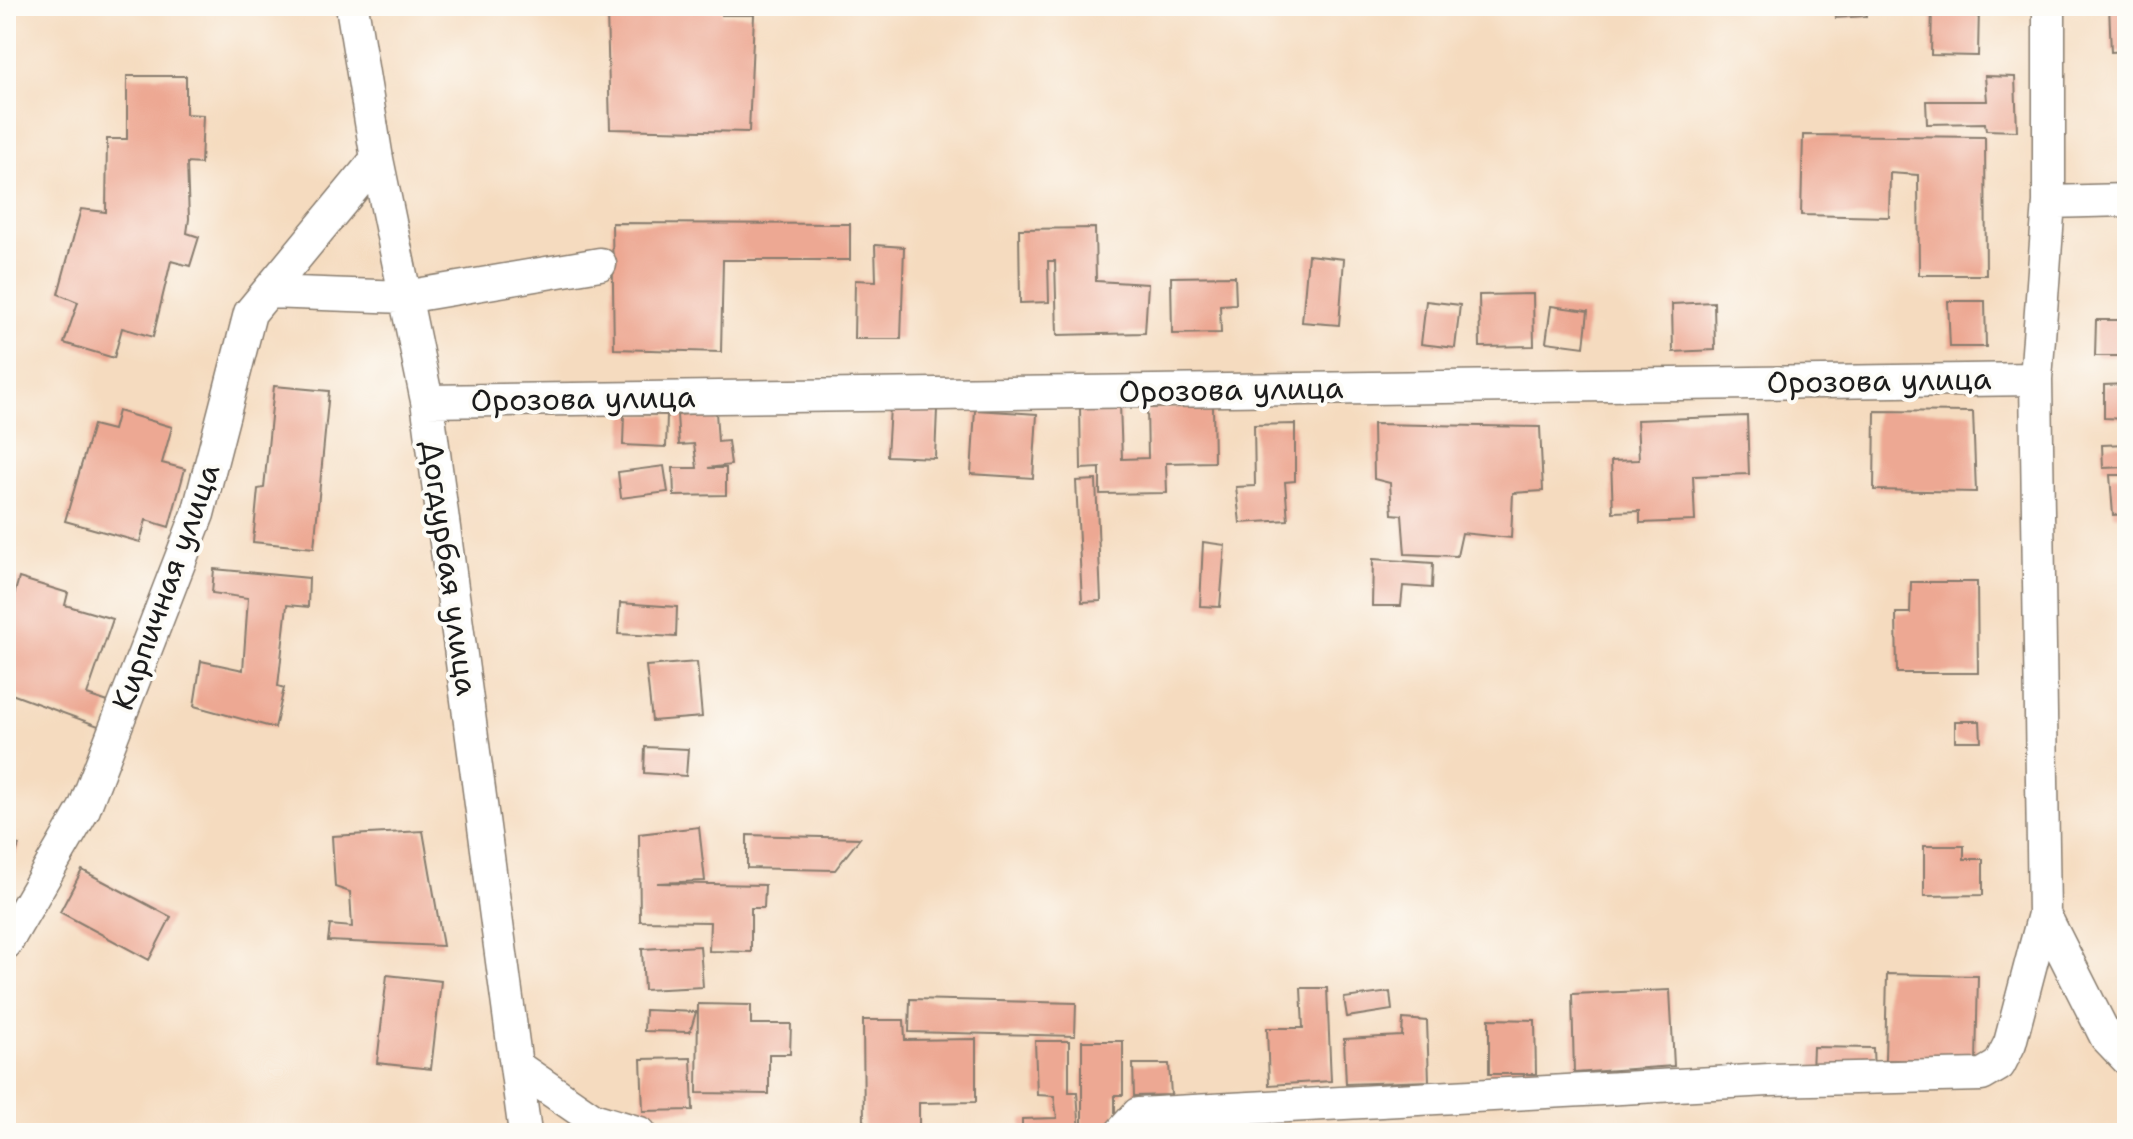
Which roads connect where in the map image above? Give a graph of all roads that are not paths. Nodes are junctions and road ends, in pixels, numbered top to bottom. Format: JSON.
{"nodes":[{"id":1,"x":352,"y":6,"type":"edge"},
{"id":2,"x":377,"y":6,"type":"edge"},
{"id":3,"x":2049,"y":6,"type":"edge"},
{"id":4,"x":358,"y":44,"type":"junction"},
{"id":5,"x":377,"y":159,"type":"junction"},
{"id":6,"x":2127,"y":200,"type":"edge"},
{"id":7,"x":2049,"y":202,"type":"junction"},
{"id":8,"x":600,"y":264,"type":"dead end"},
{"id":9,"x":268,"y":292,"type":"junction"},
{"id":10,"x":405,"y":297,"type":"junction"},
{"id":11,"x":2036,"y":379,"type":"junction"},
{"id":12,"x":427,"y":401,"type":"junction"},
{"id":13,"x":2044,"y":914,"type":"junction"},
{"id":14,"x":6,"y":943,"type":"edge"},
{"id":15,"x":2127,"y":1059,"type":"edge"},
{"id":16,"x":516,"y":1066,"type":"junction"},
{"id":17,"x":525,"y":1133,"type":"edge"},
{"id":18,"x":640,"y":1133,"type":"edge"},
{"id":19,"x":1121,"y":1133,"type":"edge"}],
"edges":[{"from":1,"to":4,"type":"street","name":"Догдурбая улица"},
{"from":2,"to":4,"type":"street"},
{"from":3,"to":7,"type":"street"},
{"from":4,"to":5,"type":"street","name":"Догдурбая улица"},
{"from":5,"to":9,"type":"street","name":"Кирпичная улица"},
{"from":5,"to":10,"type":"street","name":"Догдурбая улица"},
{"from":6,"to":7,"type":"street"},
{"from":7,"to":11,"type":"street"},
{"from":8,"to":10,"type":"street"},
{"from":9,"to":10,"type":"street"},
{"from":9,"to":14,"type":"street","name":"Кирпичная улица"},
{"from":10,"to":12,"type":"street","name":"Догдурбая улица"},
{"from":11,"to":12,"type":"street","name":"Орозова улица"},
{"from":11,"to":13,"type":"street"},
{"from":12,"to":16,"type":"street","name":"Догдурбая улица"},
{"from":13,"to":15,"type":"street"},
{"from":13,"to":19,"type":"street"},
{"from":16,"to":17,"type":"street","name":"Догдурбая улица"},
{"from":16,"to":18,"type":"street"}]}
